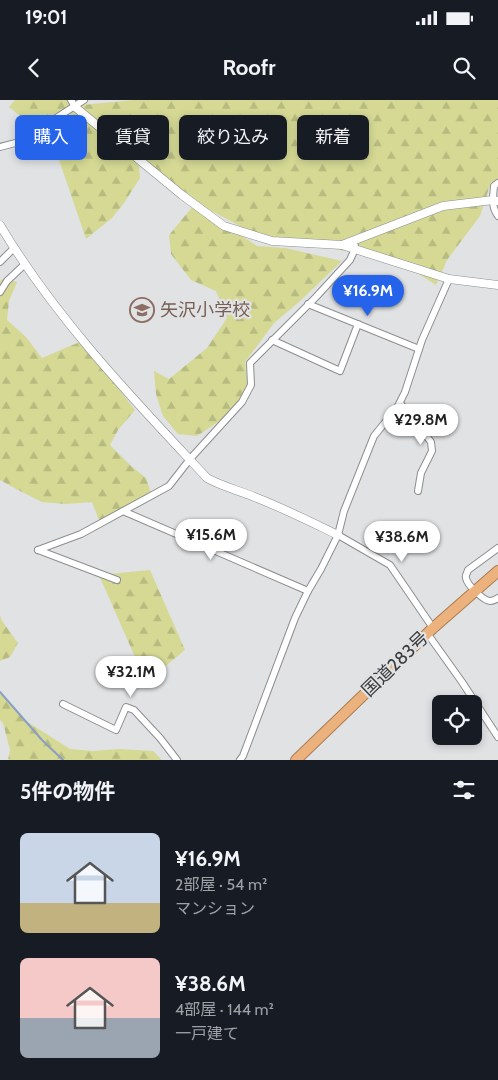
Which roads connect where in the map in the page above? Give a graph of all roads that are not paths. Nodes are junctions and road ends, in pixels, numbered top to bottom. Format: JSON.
{"nodes":[{"id":1,"x":84,"y":100,"type":"edge"},
{"id":2,"x":73,"y":103,"type":"edge"},
{"id":3,"x":0,"y":147,"type":"edge"},
{"id":4,"x":498,"y":184,"type":"edge"},
{"id":5,"x":496,"y":200,"type":"edge"},
{"id":6,"x":498,"y":216,"type":"edge"},
{"id":7,"x":0,"y":226,"type":"edge"},
{"id":8,"x":355,"y":240,"type":"junction"},
{"id":9,"x":342,"y":245,"type":"junction"},
{"id":10,"x":14,"y":248,"type":"junction"},
{"id":11,"x":355,"y":249,"type":"junction"},
{"id":12,"x":0,"y":262,"type":"edge"},
{"id":13,"x":25,"y":264,"type":"junction"},
{"id":14,"x":449,"y":278,"type":"junction"},
{"id":15,"x":498,"y":285,"type":"edge"},
{"id":16,"x":0,"y":292,"type":"edge"},
{"id":17,"x":308,"y":304,"type":"junction"},
{"id":18,"x":358,"y":324,"type":"junction"},
{"id":19,"x":272,"y":340,"type":"junction"},
{"id":20,"x":419,"y":349,"type":"junction"},
{"id":21,"x":400,"y":403,"type":"junction"},
{"id":22,"x":190,"y":459,"type":"junction"},
{"id":23,"x":418,"y":491,"type":"dead end"},
{"id":24,"x":123,"y":511,"type":"junction"},
{"id":25,"x":338,"y":535,"type":"junction"},
{"id":26,"x":498,"y":548,"type":"edge"},
{"id":27,"x":498,"y":571,"type":"edge"},
{"id":28,"x":116,"y":580,"type":"dead end"},
{"id":29,"x":475,"y":590,"type":"junction"},
{"id":30,"x":308,"y":591,"type":"junction"},
{"id":31,"x":498,"y":598,"type":"edge"},
{"id":32,"x":430,"y":630,"type":"junction"},
{"id":33,"x":63,"y":704,"type":"dead end"},
{"id":34,"x":498,"y":737,"type":"edge"},
{"id":35,"x":177,"y":760,"type":"edge"},
{"id":36,"x":240,"y":760,"type":"edge"},
{"id":37,"x":296,"y":760,"type":"edge"}],
"edges":[{"from":1,"to":2,"type":"street"},
{"from":2,"to":3,"type":"street"},
{"from":2,"to":9,"type":"street"},
{"from":4,"to":5,"type":"street"},
{"from":5,"to":6,"type":"street"},
{"from":5,"to":8,"type":"street"},
{"from":7,"to":10,"type":"street"},
{"from":8,"to":9,"type":"street"},
{"from":8,"to":11,"type":"street"},
{"from":9,"to":11,"type":"street"},
{"from":10,"to":12,"type":"street"},
{"from":10,"to":13,"type":"street"},
{"from":11,"to":14,"type":"street"},
{"from":11,"to":17,"type":"street"},
{"from":13,"to":16,"type":"street"},
{"from":13,"to":22,"type":"street"},
{"from":14,"to":15,"type":"street"},
{"from":14,"to":20,"type":"street"},
{"from":17,"to":18,"type":"street"},
{"from":17,"to":19,"type":"street"},
{"from":18,"to":19,"type":"street"},
{"from":18,"to":20,"type":"street"},
{"from":19,"to":22,"type":"street"},
{"from":20,"to":21,"type":"street"},
{"from":21,"to":23,"type":"street"},
{"from":21,"to":25,"type":"street"},
{"from":22,"to":24,"type":"street"},
{"from":22,"to":25,"type":"street"},
{"from":24,"to":28,"type":"street"},
{"from":24,"to":30,"type":"street"},
{"from":25,"to":30,"type":"street"},
{"from":25,"to":32,"type":"street"},
{"from":26,"to":29,"type":"street"},
{"from":27,"to":29,"type":"highway","name":"国道283号"},
{"from":29,"to":31,"type":"street"},
{"from":29,"to":32,"type":"highway","name":"国道283号"},
{"from":30,"to":36,"type":"street"},
{"from":32,"to":34,"type":"street"},
{"from":32,"to":37,"type":"highway","name":"国道283号"},
{"from":33,"to":35,"type":"street"}]}
